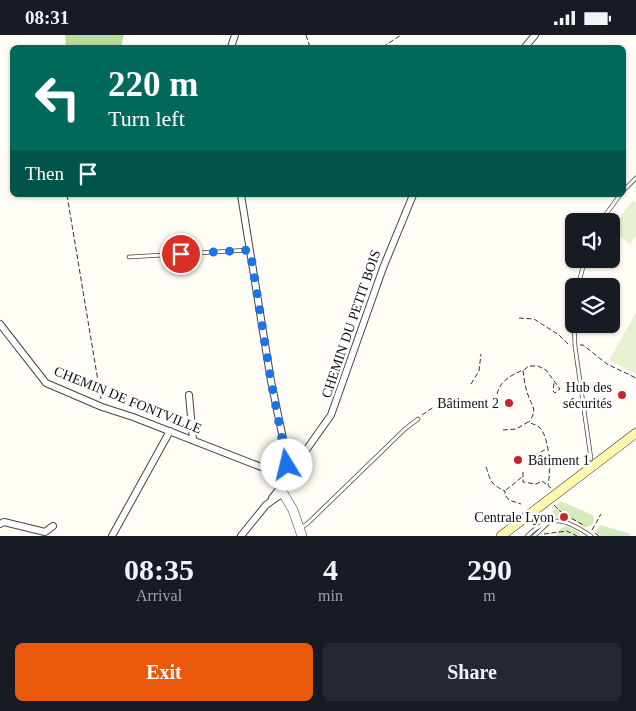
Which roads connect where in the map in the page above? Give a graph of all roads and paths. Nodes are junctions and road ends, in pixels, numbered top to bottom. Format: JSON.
{"nodes":[{"id":1,"x":401,"y":35,"type":"edge"},
{"id":2,"x":535,"y":35,"type":"edge"},
{"id":3,"x":386,"y":45,"type":"edge"},
{"id":4,"x":527,"y":45,"type":"edge"},
{"id":5,"x":636,"y":178,"type":"edge"},
{"id":6,"x":626,"y":188,"type":"edge"},
{"id":7,"x":67,"y":197,"type":"edge"},
{"id":8,"x":241,"y":197,"type":"edge"},
{"id":9,"x":411,"y":197,"type":"edge"},
{"id":10,"x":619,"y":197,"type":"edge"},
{"id":11,"x":607,"y":213,"type":"edge"},
{"id":12,"x":250,"y":250,"type":"junction"},
{"id":13,"x":129,"y":257,"type":"dead end"},
{"id":14,"x":0,"y":324,"type":"edge"},
{"id":15,"x":574,"y":333,"type":"edge"},
{"id":16,"x":481,"y":354,"type":"dead end"},
{"id":17,"x":523,"y":370,"type":"junction"},
{"id":18,"x":554,"y":383,"type":"dead end"},
{"id":19,"x":471,"y":384,"type":"dead end"},
{"id":20,"x":497,"y":394,"type":"dead end"},
{"id":21,"x":190,"y":395,"type":"dead end"},
{"id":22,"x":102,"y":407,"type":"junction"},
{"id":23,"x":434,"y":407,"type":"dead end"},
{"id":24,"x":418,"y":419,"type":"joint"},
{"id":25,"x":528,"y":422,"type":"junction"},
{"id":26,"x":503,"y":430,"type":"dead end"},
{"id":27,"x":170,"y":431,"type":"junction"},
{"id":28,"x":636,"y":433,"type":"edge"},
{"id":29,"x":193,"y":440,"type":"junction"},
{"id":30,"x":548,"y":448,"type":"junction"},
{"id":31,"x":526,"y":456,"type":"dead end"},
{"id":32,"x":591,"y":459,"type":"dead end"},
{"id":33,"x":486,"y":467,"type":"dead end"},
{"id":34,"x":523,"y":472,"type":"dead end"},
{"id":35,"x":522,"y":477,"type":"junction"},
{"id":36,"x":284,"y":479,"type":"junction"},
{"id":37,"x":548,"y":485,"type":"junction"},
{"id":38,"x":552,"y":489,"type":"dead end"},
{"id":39,"x":505,"y":491,"type":"junction"},
{"id":40,"x":521,"y":504,"type":"dead end"},
{"id":41,"x":553,"y":504,"type":"dead end"},
{"id":42,"x":601,"y":514,"type":"dead end"},
{"id":43,"x":549,"y":523,"type":"junction"},
{"id":44,"x":0,"y":525,"type":"edge"},
{"id":45,"x":52,"y":526,"type":"dead end"},
{"id":46,"x":592,"y":531,"type":"junction"},
{"id":47,"x":301,"y":533,"type":"edge"},
{"id":48,"x":541,"y":534,"type":"dead end"},
{"id":49,"x":590,"y":535,"type":"edge"},
{"id":50,"x":112,"y":536,"type":"edge"},
{"id":51,"x":240,"y":536,"type":"edge"},
{"id":52,"x":501,"y":536,"type":"edge"},
{"id":53,"x":527,"y":536,"type":"edge"},
{"id":54,"x":534,"y":536,"type":"edge"},
{"id":55,"x":577,"y":536,"type":"edge"}],
"edges":[{"from":1,"to":3,"type":"path"},
{"from":2,"to":4,"type":"street"},
{"from":5,"to":6,"type":"lane"},
{"from":7,"to":22,"type":"path"},
{"from":8,"to":12,"type":"street"},
{"from":9,"to":36,"type":"street","name":"CHEMIN DU PETIT BOIS"},
{"from":10,"to":11,"type":"lane"},
{"from":12,"to":13,"type":"lane"},
{"from":12,"to":36,"type":"street"},
{"from":14,"to":22,"type":"street","name":"CHEMIN DE FONTVILLE"},
{"from":15,"to":32,"type":"lane"},
{"from":16,"to":19,"type":"path"},
{"from":17,"to":18,"type":"path"},
{"from":17,"to":20,"type":"path"},
{"from":17,"to":25,"type":"path"},
{"from":21,"to":29,"type":"street"},
{"from":22,"to":27,"type":"street","name":"CHEMIN DE FONTVILLE"},
{"from":23,"to":24,"type":"path"},
{"from":24,"to":47,"type":"lane"},
{"from":25,"to":26,"type":"path"},
{"from":25,"to":30,"type":"path"},
{"from":27,"to":29,"type":"street","name":"CHEMIN DE FONTVILLE"},
{"from":27,"to":50,"type":"street"},
{"from":28,"to":52,"type":"main road"},
{"from":29,"to":36,"type":"street","name":"CHEMIN DE FONTVILLE"},
{"from":30,"to":31,"type":"path"},
{"from":30,"to":37,"type":"path"},
{"from":33,"to":39,"type":"path"},
{"from":34,"to":35,"type":"path"},
{"from":35,"to":37,"type":"path"},
{"from":35,"to":39,"type":"path"},
{"from":36,"to":47,"type":"street"},
{"from":36,"to":51,"type":"street","name":"CHEMIN DU PETIT BOIS"},
{"from":37,"to":38,"type":"path"},
{"from":39,"to":40,"type":"path"},
{"from":41,"to":46,"type":"path"},
{"from":42,"to":46,"type":"path"},
{"from":43,"to":49,"type":"lane"},
{"from":43,"to":53,"type":"lane"},
{"from":43,"to":54,"type":"lane"},
{"from":44,"to":45,"type":"street"},
{"from":46,"to":49,"type":"path"},
{"from":48,"to":55,"type":"path"}]}
